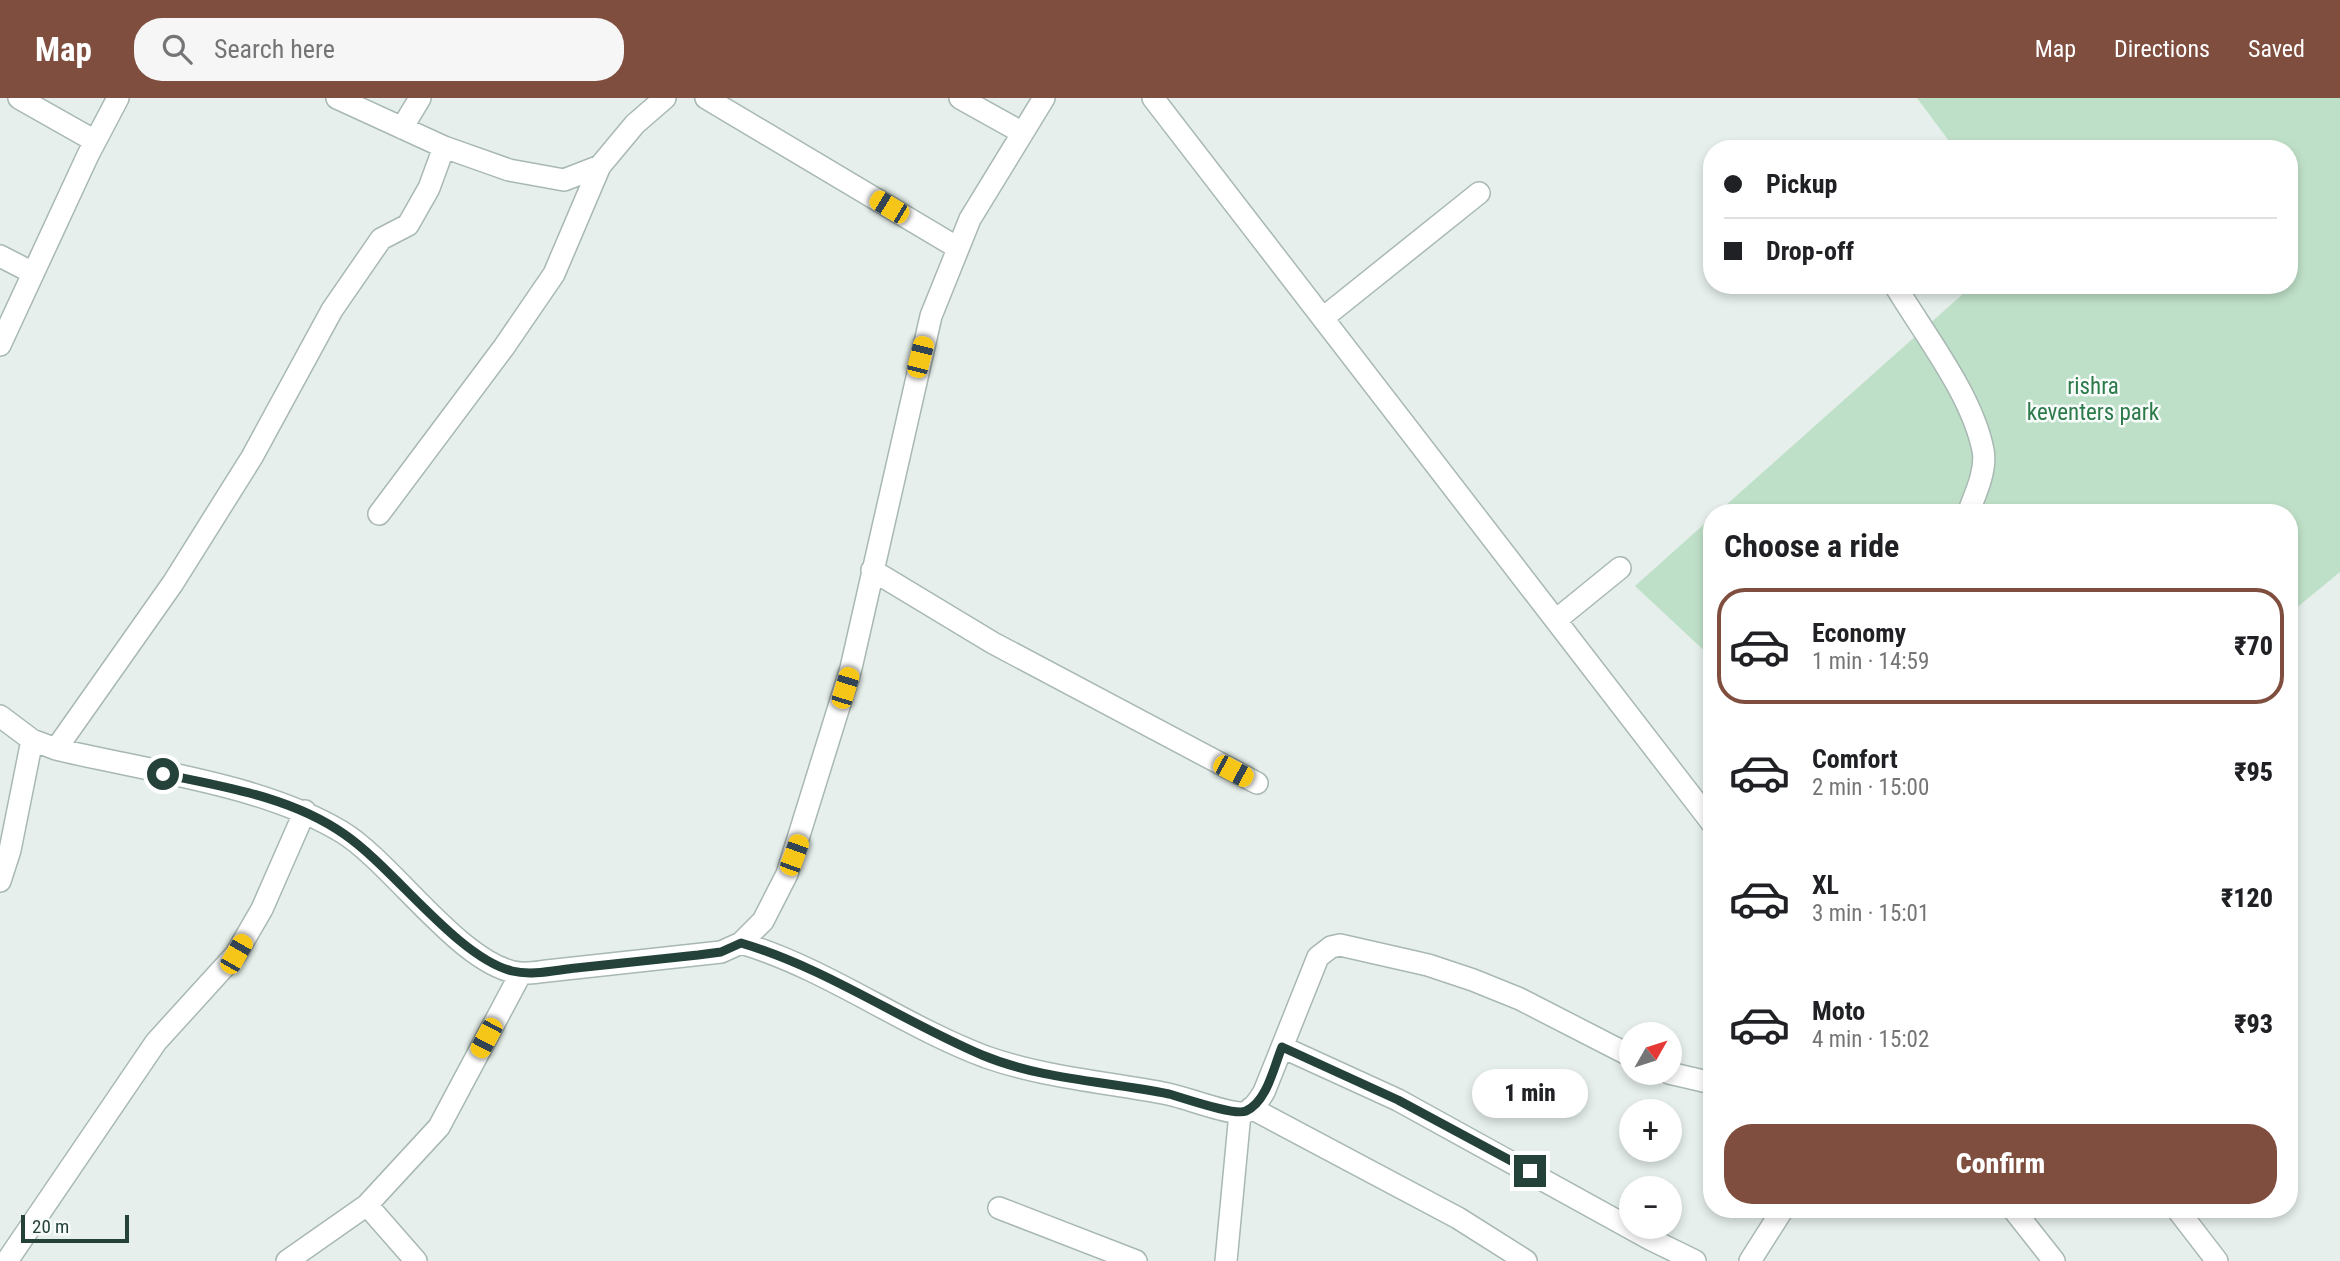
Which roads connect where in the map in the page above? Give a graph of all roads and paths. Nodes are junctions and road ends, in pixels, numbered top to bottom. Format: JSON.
{"nodes":[{"id":1,"x":19,"y":98,"type":"edge"},
{"id":2,"x":118,"y":98,"type":"edge"},
{"id":3,"x":337,"y":98,"type":"edge"},
{"id":4,"x":420,"y":98,"type":"edge"},
{"id":5,"x":666,"y":98,"type":"edge"},
{"id":6,"x":706,"y":98,"type":"edge"},
{"id":7,"x":960,"y":98,"type":"edge"},
{"id":8,"x":1044,"y":98,"type":"edge"},
{"id":9,"x":1153,"y":98,"type":"edge"},
{"id":10,"x":402,"y":128,"type":"junction"},
{"id":11,"x":1021,"y":132,"type":"junction"},
{"id":12,"x":95,"y":141,"type":"junction"},
{"id":13,"x":444,"y":147,"type":"junction"},
{"id":14,"x":600,"y":166,"type":"junction"},
{"id":15,"x":1479,"y":193,"type":"dead end"},
{"id":16,"x":958,"y":248,"type":"junction"},
{"id":17,"x":0,"y":256,"type":"edge"},
{"id":18,"x":33,"y":273,"type":"junction"},
{"id":19,"x":1901,"y":294,"type":"edge"},
{"id":20,"x":1323,"y":318,"type":"junction"},
{"id":21,"x":0,"y":345,"type":"edge"},
{"id":22,"x":1972,"y":504,"type":"edge"},
{"id":23,"x":379,"y":514,"type":"dead end"},
{"id":24,"x":1620,"y":568,"type":"dead end"},
{"id":25,"x":872,"y":570,"type":"junction"},
{"id":26,"x":1556,"y":621,"type":"junction"},
{"id":27,"x":0,"y":716,"type":"edge"},
{"id":28,"x":32,"y":740,"type":"junction"},
{"id":29,"x":56,"y":749,"type":"junction"},
{"id":30,"x":1257,"y":783,"type":"dead end"},
{"id":31,"x":305,"y":811,"type":"junction"},
{"id":32,"x":1703,"y":811,"type":"edge"},
{"id":33,"x":0,"y":881,"type":"edge"},
{"id":34,"x":741,"y":943,"type":"junction"},
{"id":35,"x":521,"y":973,"type":"junction"},
{"id":36,"x":1282,"y":1047,"type":"junction"},
{"id":37,"x":1619,"y":1050,"type":"edge"},
{"id":38,"x":1682,"y":1076,"type":"edge"},
{"id":39,"x":1703,"y":1081,"type":"edge"},
{"id":40,"x":1246,"y":1111,"type":"junction"},
{"id":41,"x":367,"y":1205,"type":"junction"},
{"id":42,"x":999,"y":1209,"type":"dead end"},
{"id":43,"x":1777,"y":1218,"type":"edge"},
{"id":44,"x":2020,"y":1218,"type":"edge"},
{"id":45,"x":2184,"y":1218,"type":"edge"},
{"id":46,"x":295,"y":1259,"type":"edge"},
{"id":47,"x":7,"y":1261,"type":"edge"},
{"id":48,"x":416,"y":1261,"type":"edge"},
{"id":49,"x":1136,"y":1261,"type":"edge"},
{"id":50,"x":1226,"y":1261,"type":"edge"},
{"id":51,"x":1526,"y":1261,"type":"edge"},
{"id":52,"x":1695,"y":1261,"type":"edge"},
{"id":53,"x":1750,"y":1261,"type":"edge"},
{"id":54,"x":2054,"y":1261,"type":"edge"},
{"id":55,"x":2217,"y":1261,"type":"edge"}],
"edges":[{"from":1,"to":12,"type":"street"},
{"from":2,"to":12,"type":"street"},
{"from":3,"to":10,"type":"street"},
{"from":4,"to":10,"type":"street"},
{"from":5,"to":14,"type":"street"},
{"from":6,"to":16,"type":"street"},
{"from":7,"to":11,"type":"street"},
{"from":8,"to":11,"type":"street"},
{"from":9,"to":20,"type":"street"},
{"from":10,"to":13,"type":"street"},
{"from":11,"to":16,"type":"street"},
{"from":12,"to":18,"type":"street"},
{"from":13,"to":14,"type":"street"},
{"from":13,"to":29,"type":"street"},
{"from":14,"to":23,"type":"street"},
{"from":15,"to":20,"type":"street"},
{"from":16,"to":25,"type":"street"},
{"from":17,"to":18,"type":"street"},
{"from":18,"to":21,"type":"street"},
{"from":19,"to":22,"type":"street"},
{"from":20,"to":26,"type":"street"},
{"from":24,"to":26,"type":"street"},
{"from":25,"to":30,"type":"street"},
{"from":25,"to":34,"type":"street"},
{"from":26,"to":32,"type":"street"},
{"from":27,"to":28,"type":"street"},
{"from":28,"to":29,"type":"street"},
{"from":28,"to":33,"type":"street"},
{"from":29,"to":31,"type":"street"},
{"from":31,"to":35,"type":"street"},
{"from":31,"to":47,"type":"street"},
{"from":34,"to":35,"type":"street"},
{"from":34,"to":40,"type":"street"},
{"from":35,"to":41,"type":"street"},
{"from":36,"to":37,"type":"street"},
{"from":36,"to":40,"type":"street"},
{"from":36,"to":52,"type":"street"},
{"from":38,"to":39,"type":"street"},
{"from":40,"to":50,"type":"street"},
{"from":40,"to":51,"type":"street"},
{"from":41,"to":46,"type":"street"},
{"from":41,"to":48,"type":"street"},
{"from":42,"to":49,"type":"street"},
{"from":43,"to":53,"type":"street"},
{"from":44,"to":54,"type":"street"},
{"from":45,"to":55,"type":"street"}]}
